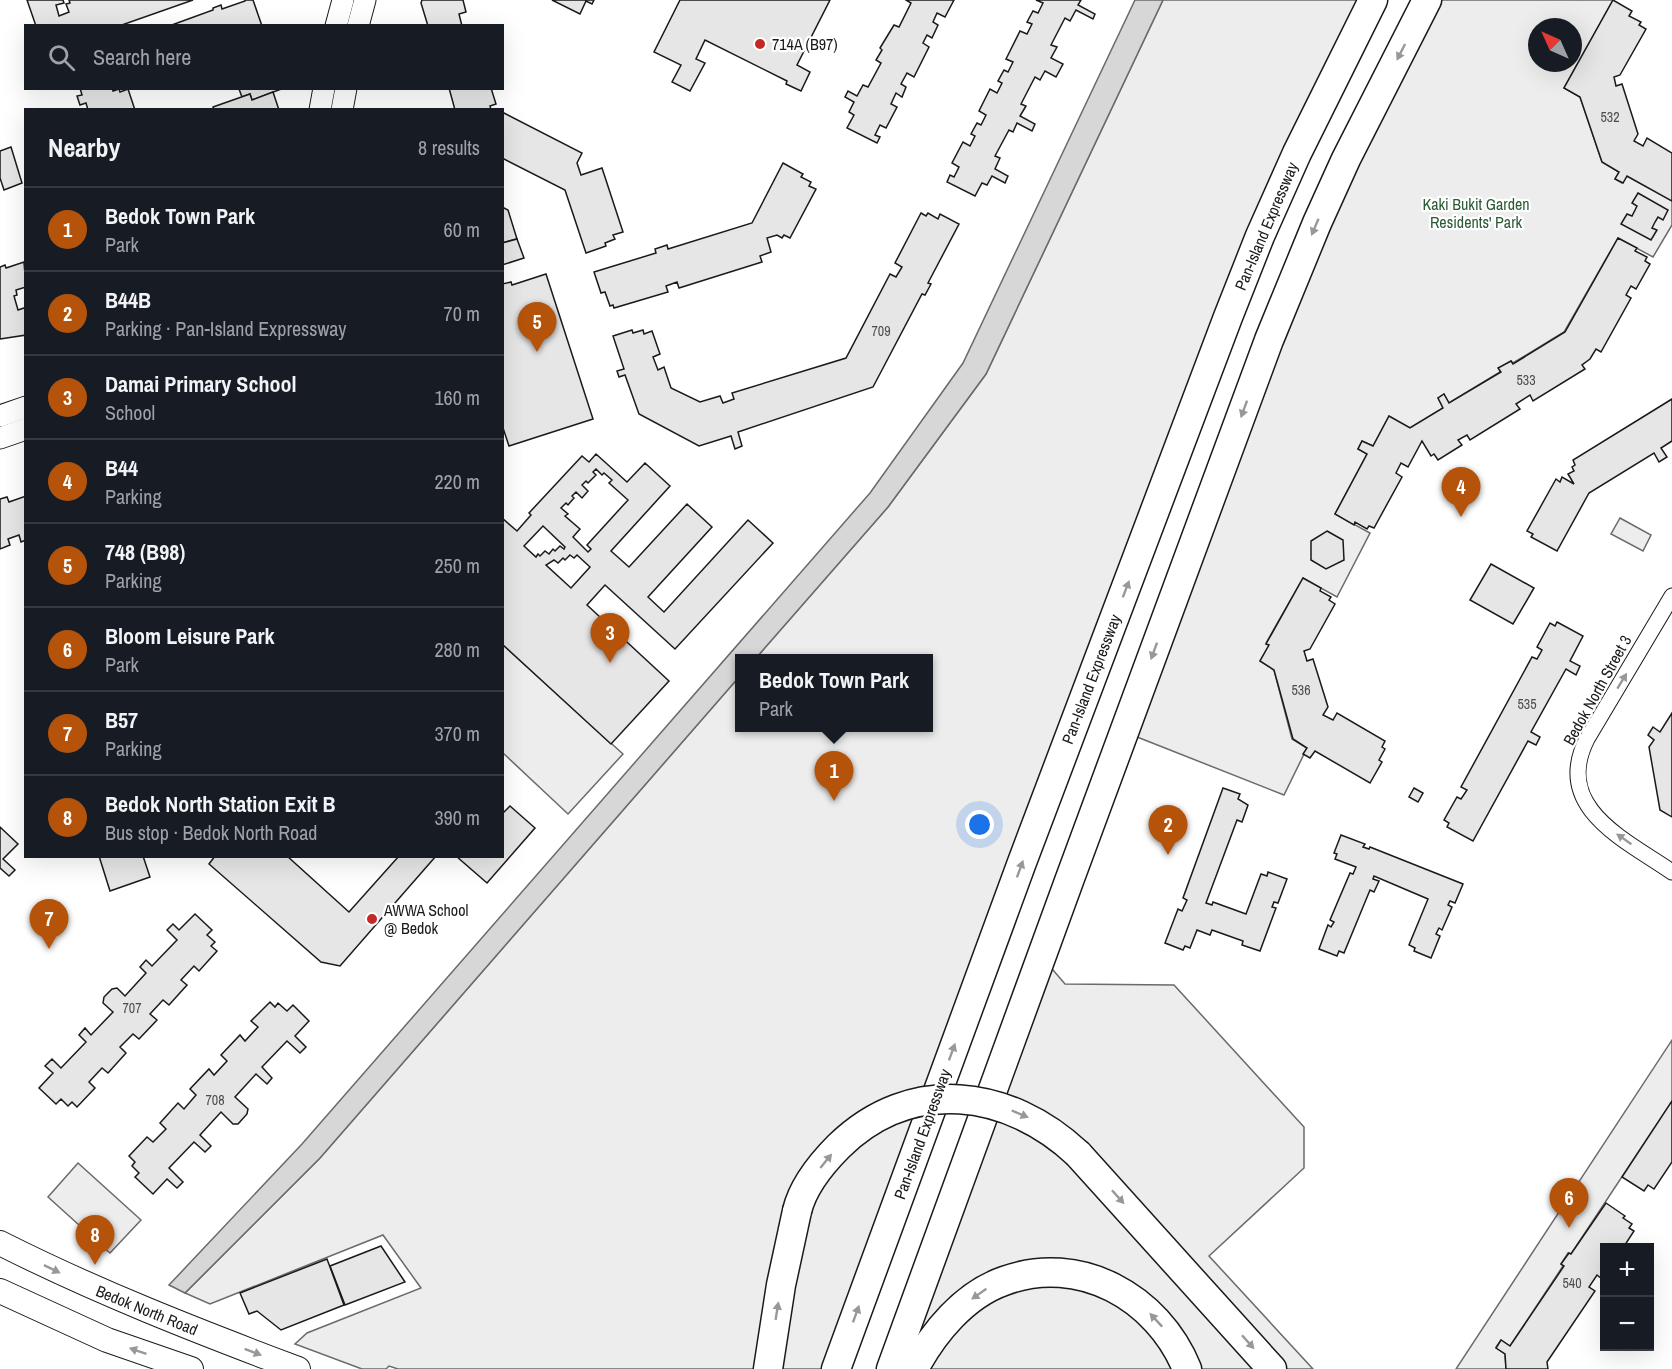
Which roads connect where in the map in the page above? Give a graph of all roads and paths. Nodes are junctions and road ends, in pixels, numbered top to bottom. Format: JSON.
{"nodes":[{"id":1,"x":343,"y":0,"type":"edge"},
{"id":2,"x":365,"y":0,"type":"edge"},
{"id":3,"x":1373,"y":0,"type":"edge"},
{"id":4,"x":1427,"y":0,"type":"edge"},
{"id":5,"x":337,"y":24,"type":"edge"},
{"id":6,"x":359,"y":24,"type":"edge"},
{"id":7,"x":324,"y":90,"type":"edge"},
{"id":8,"x":346,"y":90,"type":"edge"},
{"id":9,"x":320,"y":108,"type":"edge"},
{"id":10,"x":342,"y":108,"type":"edge"},
{"id":11,"x":24,"y":408,"type":"edge"},
{"id":12,"x":0,"y":416,"type":"edge"},
{"id":13,"x":24,"y":430,"type":"edge"},
{"id":14,"x":0,"y":438,"type":"edge"},
{"id":15,"x":1672,"y":596,"type":"edge"},
{"id":16,"x":1672,"y":872,"type":"edge"},
{"id":17,"x":0,"y":1244,"type":"edge"},
{"id":18,"x":0,"y":1290,"type":"edge"},
{"id":19,"x":191,"y":1369,"type":"edge"},
{"id":20,"x":298,"y":1369,"type":"edge"},
{"id":21,"x":768,"y":1369,"type":"edge"},
{"id":22,"x":836,"y":1369,"type":"edge"},
{"id":23,"x":891,"y":1369,"type":"edge"},
{"id":24,"x":914,"y":1369,"type":"edge"},
{"id":25,"x":1186,"y":1369,"type":"edge"},
{"id":26,"x":1272,"y":1369,"type":"edge"}],
"edges":[{"from":1,"to":5,"type":"main road"},
{"from":2,"to":6,"type":"main road"},
{"from":22,"to":3,"type":"highway","name":"Pan-Island Expressway","one_way":true},
{"from":4,"to":23,"type":"highway","one_way":true},
{"from":7,"to":9,"type":"main road"},
{"from":8,"to":10,"type":"main road"},
{"from":11,"to":12,"type":"main road"},
{"from":13,"to":14,"type":"main road"},
{"from":16,"to":15,"type":"street","name":"Bedok North Street 3","one_way":true},
{"from":17,"to":20,"type":"main road","name":"Bedok North Road","one_way":true},
{"from":19,"to":18,"type":"main road","one_way":true},
{"from":21,"to":26,"type":"highway","one_way":true,"bridge":true},
{"from":25,"to":24,"type":"highway","one_way":true}]}
